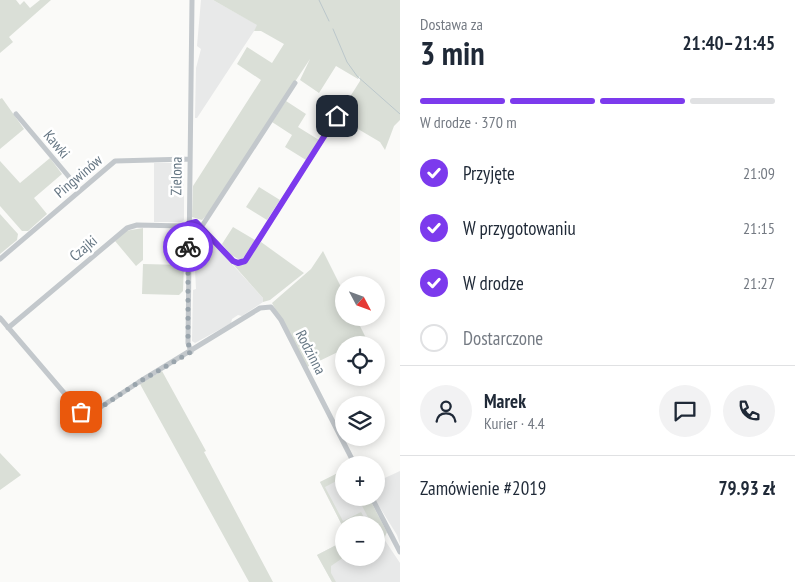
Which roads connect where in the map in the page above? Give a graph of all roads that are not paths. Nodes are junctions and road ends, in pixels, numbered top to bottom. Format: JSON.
{"nodes":[{"id":1,"x":192,"y":0,"type":"edge"},
{"id":2,"x":295,"y":83,"type":"dead end"},
{"id":3,"x":16,"y":114,"type":"dead end"},
{"id":4,"x":337,"y":116,"type":"dead end"},
{"id":5,"x":189,"y":159,"type":"junction"},
{"id":6,"x":80,"y":190,"type":"junction"},
{"id":7,"x":188,"y":224,"type":"junction"},
{"id":8,"x":202,"y":226,"type":"junction"},
{"id":9,"x":0,"y":259,"type":"edge"},
{"id":10,"x":0,"y":318,"type":"edge"},
{"id":11,"x":8,"y":328,"type":"junction"},
{"id":12,"x":191,"y":352,"type":"junction"},
{"id":13,"x":350,"y":456,"type":"edge"},
{"id":14,"x":376,"y":506,"type":"edge"},
{"id":15,"x":400,"y":552,"type":"edge"}],
"edges":[{"from":1,"to":5,"type":"street","name":"Zielona"},
{"from":2,"to":8,"type":"street"},
{"from":3,"to":6,"type":"street","name":"Kawki"},
{"from":4,"to":8,"type":"street"},
{"from":5,"to":6,"type":"street","name":"Pingwinów"},
{"from":5,"to":7,"type":"street","name":"Zielona"},
{"from":6,"to":9,"type":"street","name":"Pingwinów"},
{"from":7,"to":8,"type":"street","name":"Czajki"},
{"from":7,"to":11,"type":"street","name":"Czajki"},
{"from":7,"to":12,"type":"street","name":"Zielona"},
{"from":10,"to":11,"type":"street"},
{"from":11,"to":12,"type":"street"},
{"from":12,"to":13,"type":"street","name":"Rodzinna"},
{"from":14,"to":15,"type":"street"}]}
